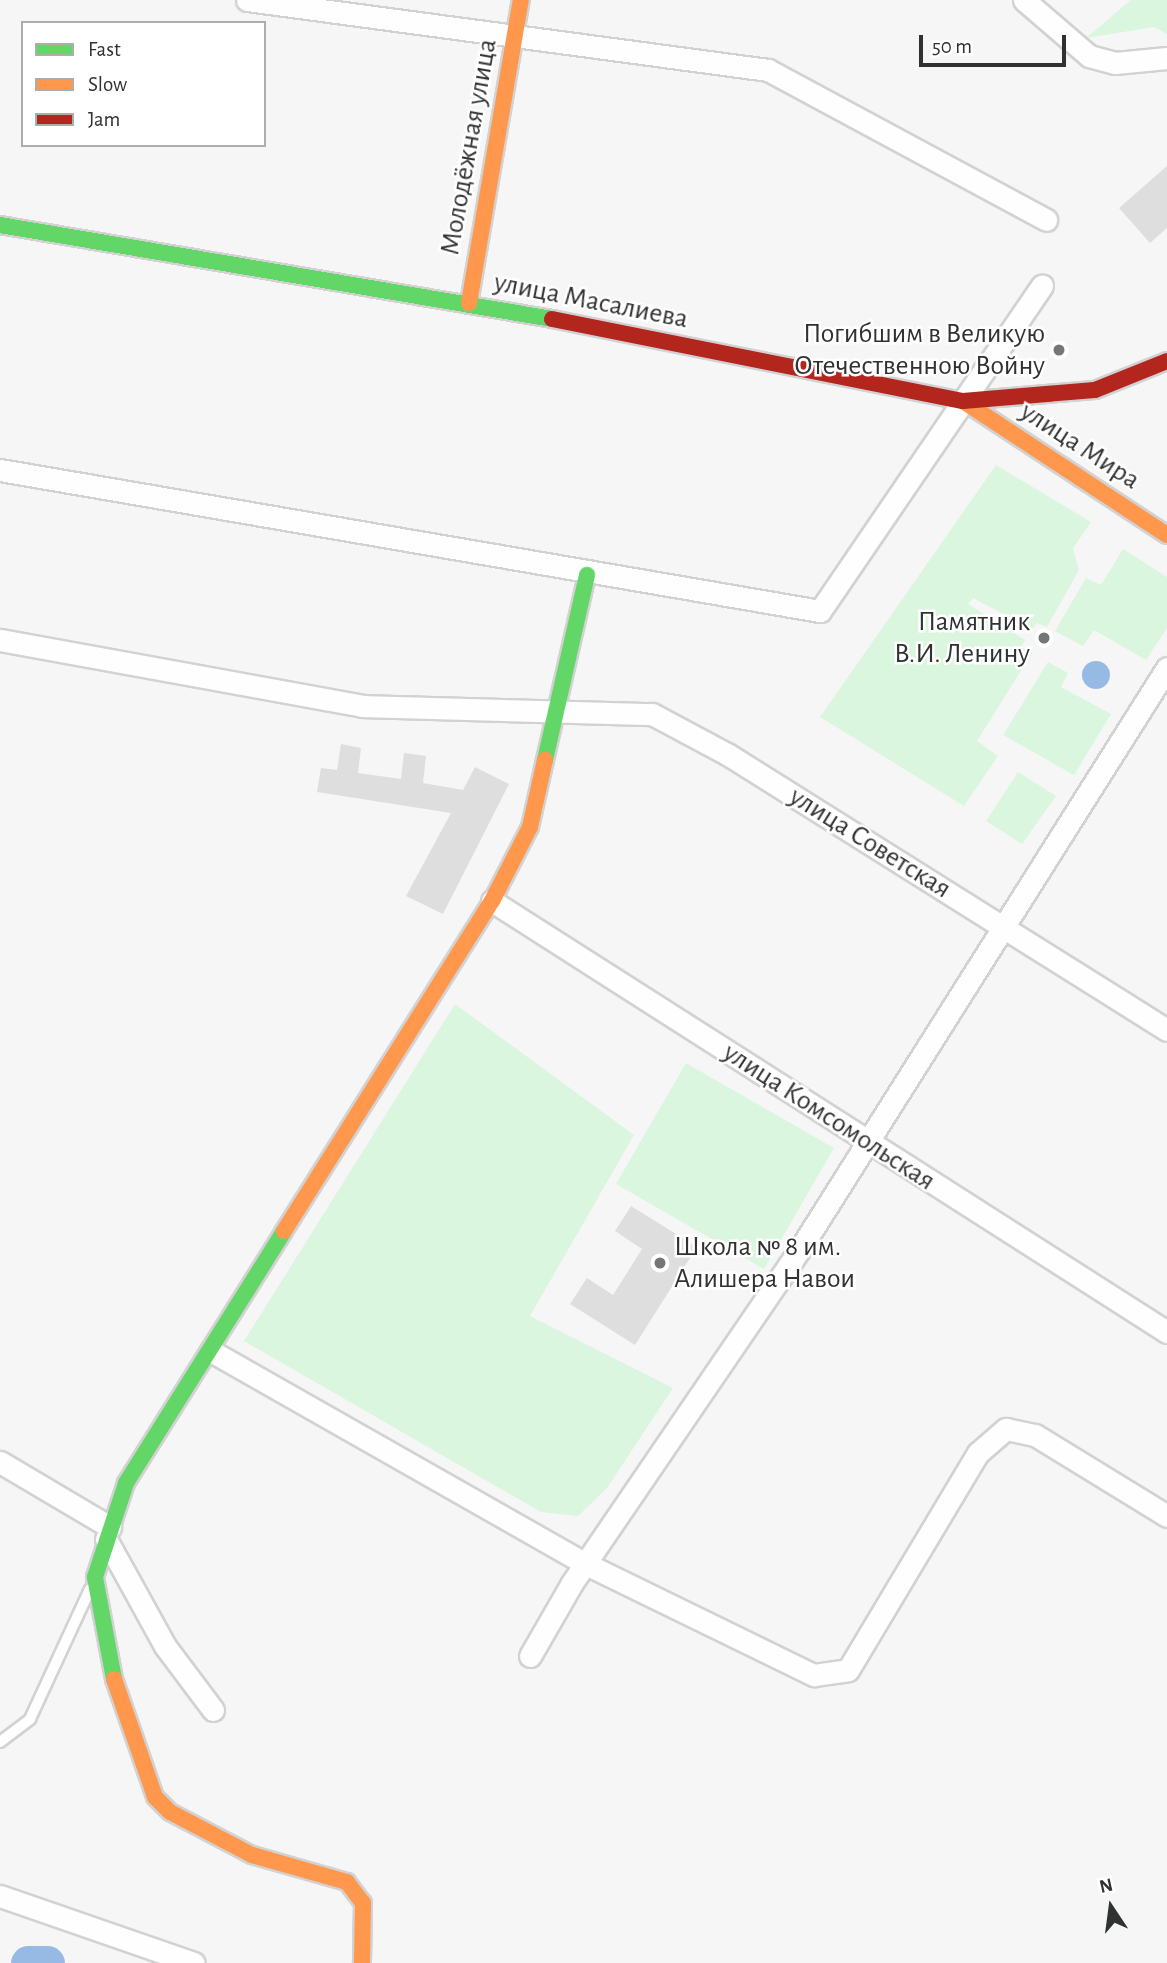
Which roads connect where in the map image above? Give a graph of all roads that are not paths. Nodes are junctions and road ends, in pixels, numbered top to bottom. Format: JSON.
{"nodes":[{"id":1,"x":247,"y":0,"type":"edge"},
{"id":2,"x":522,"y":0,"type":"edge"},
{"id":3,"x":1024,"y":0,"type":"edge"},
{"id":4,"x":514,"y":38,"type":"junction"},
{"id":5,"x":1167,"y":58,"type":"edge"},
{"id":6,"x":1046,"y":220,"type":"dead end"},
{"id":7,"x":0,"y":225,"type":"edge"},
{"id":8,"x":1042,"y":285,"type":"dead end"},
{"id":9,"x":469,"y":303,"type":"junction"},
{"id":10,"x":1167,"y":361,"type":"edge"},
{"id":11,"x":963,"y":401,"type":"junction"},
{"id":12,"x":0,"y":470,"type":"edge"},
{"id":13,"x":1167,"y":535,"type":"edge"},
{"id":14,"x":587,"y":575,"type":"junction"},
{"id":15,"x":0,"y":640,"type":"edge"},
{"id":16,"x":1167,"y":668,"type":"edge"},
{"id":17,"x":555,"y":709,"type":"junction"},
{"id":18,"x":492,"y":901,"type":"junction"},
{"id":19,"x":1001,"y":924,"type":"junction"},
{"id":20,"x":1167,"y":1030,"type":"edge"},
{"id":21,"x":867,"y":1141,"type":"junction"},
{"id":22,"x":1167,"y":1332,"type":"edge"},
{"id":23,"x":211,"y":1350,"type":"junction"},
{"id":24,"x":0,"y":1462,"type":"edge"},
{"id":25,"x":1167,"y":1516,"type":"edge"},
{"id":26,"x":108,"y":1533,"type":"junction"},
{"id":27,"x":586,"y":1564,"type":"junction"},
{"id":28,"x":95,"y":1577,"type":"junction"},
{"id":29,"x":530,"y":1656,"type":"dead end"},
{"id":30,"x":213,"y":1710,"type":"dead end"},
{"id":31,"x":0,"y":1742,"type":"edge"},
{"id":32,"x":0,"y":1896,"type":"edge"},
{"id":33,"x":194,"y":1963,"type":"edge"},
{"id":34,"x":362,"y":1963,"type":"edge"}],
"edges":[{"from":1,"to":4,"type":"street"},
{"from":2,"to":4,"type":"main road","name":"Молодёжная улица"},
{"from":3,"to":5,"type":"street"},
{"from":4,"to":6,"type":"street"},
{"from":4,"to":9,"type":"main road","name":"Молодёжная улица"},
{"from":7,"to":9,"type":"main road","name":"улица Масалиева"},
{"from":8,"to":11,"type":"street"},
{"from":9,"to":11,"type":"main road","name":"улица Масалиева"},
{"from":10,"to":11,"type":"main road","name":"улица Масалиева"},
{"from":11,"to":13,"type":"main road","name":"улица Мира"},
{"from":11,"to":14,"type":"street"},
{"from":12,"to":14,"type":"street"},
{"from":14,"to":17,"type":"main road"},
{"from":15,"to":17,"type":"street","name":"улица Советская"},
{"from":16,"to":19,"type":"street"},
{"from":17,"to":18,"type":"main road"},
{"from":17,"to":19,"type":"street","name":"улица Советская"},
{"from":18,"to":21,"type":"street","name":"улица Комсомольская"},
{"from":18,"to":23,"type":"main road"},
{"from":19,"to":20,"type":"street","name":"улица Советская"},
{"from":19,"to":21,"type":"street"},
{"from":21,"to":22,"type":"street","name":"улица Комсомольская"},
{"from":21,"to":27,"type":"street"},
{"from":23,"to":26,"type":"main road"},
{"from":23,"to":27,"type":"street"},
{"from":24,"to":26,"type":"street"},
{"from":25,"to":27,"type":"street"},
{"from":26,"to":28,"type":"main road"},
{"from":26,"to":30,"type":"street"},
{"from":27,"to":29,"type":"street"},
{"from":28,"to":31,"type":"lane"},
{"from":28,"to":34,"type":"main road"},
{"from":32,"to":33,"type":"street"}]}
